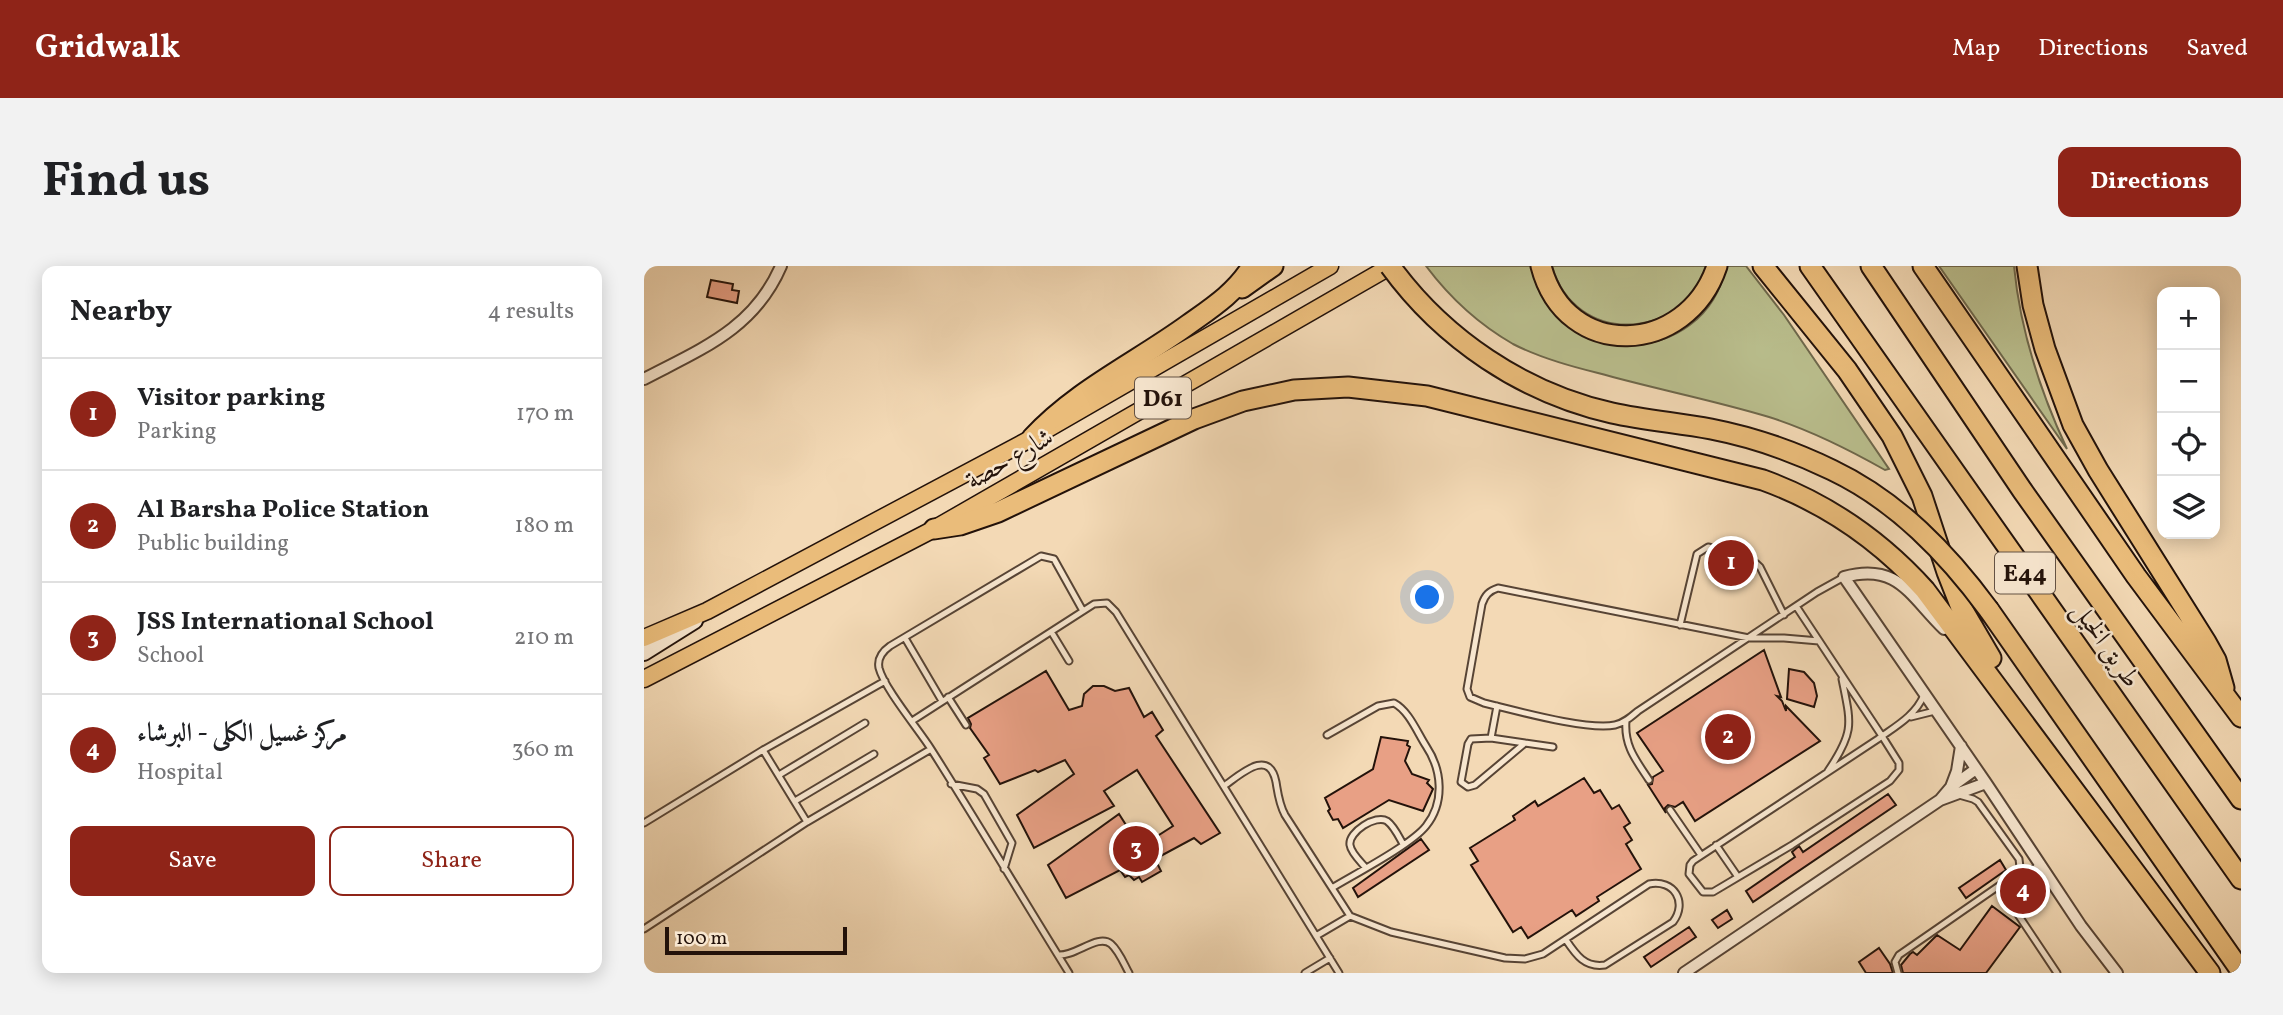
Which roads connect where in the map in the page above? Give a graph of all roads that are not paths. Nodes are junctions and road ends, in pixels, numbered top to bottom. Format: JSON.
{"nodes":[{"id":1,"x":781,"y":266,"type":"edge"},
{"id":2,"x":1252,"y":266,"type":"edge"},
{"id":3,"x":1273,"y":266,"type":"edge"},
{"id":4,"x":1330,"y":266,"type":"edge"},
{"id":5,"x":1390,"y":266,"type":"edge"},
{"id":6,"x":1541,"y":266,"type":"edge"},
{"id":7,"x":1717,"y":266,"type":"edge"},
{"id":8,"x":1763,"y":266,"type":"edge"},
{"id":9,"x":1810,"y":266,"type":"edge"},
{"id":10,"x":1871,"y":266,"type":"edge"},
{"id":11,"x":1923,"y":266,"type":"edge"},
{"id":12,"x":2027,"y":266,"type":"edge"},
{"id":13,"x":1223,"y":302,"type":"junction"},
{"id":14,"x":644,"y":379,"type":"edge"},
{"id":15,"x":1032,"y":438,"type":"junction"},
{"id":16,"x":934,"y":529,"type":"junction"},
{"id":17,"x":1844,"y":578,"type":"junction"},
{"id":18,"x":1796,"y":606,"type":"junction"},
{"id":19,"x":707,"y":611,"type":"junction"},
{"id":20,"x":1083,"y":611,"type":"junction"},
{"id":21,"x":1784,"y":614,"type":"junction"},
{"id":22,"x":1680,"y":625,"type":"junction"},
{"id":23,"x":1052,"y":633,"type":"junction"},
{"id":24,"x":644,"y":638,"type":"edge"},
{"id":25,"x":905,"y":638,"type":"junction"},
{"id":26,"x":1749,"y":638,"type":"junction"},
{"id":27,"x":1819,"y":641,"type":"junction"},
{"id":28,"x":1967,"y":646,"type":"junction"},
{"id":29,"x":644,"y":653,"type":"edge"},
{"id":30,"x":1069,"y":662,"type":"dead end"},
{"id":31,"x":1842,"y":676,"type":"junction"},
{"id":32,"x":644,"y":679,"type":"edge"},
{"id":33,"x":885,"y":681,"type":"junction"},
{"id":34,"x":1924,"y":695,"type":"junction"},
{"id":35,"x":2225,"y":696,"type":"junction"},
{"id":36,"x":945,"y":699,"type":"junction"},
{"id":37,"x":1497,"y":706,"type":"junction"},
{"id":38,"x":1936,"y":711,"type":"junction"},
{"id":39,"x":2241,"y":717,"type":"edge"},
{"id":40,"x":1908,"y":718,"type":"junction"},
{"id":41,"x":912,"y":721,"type":"junction"},
{"id":42,"x":1626,"y":721,"type":"junction"},
{"id":43,"x":865,"y":723,"type":"dead end"},
{"id":44,"x":965,"y":725,"type":"dead end"},
{"id":45,"x":2031,"y":730,"type":"junction"},
{"id":46,"x":1328,"y":735,"type":"dead end"},
{"id":47,"x":1882,"y":736,"type":"junction"},
{"id":48,"x":1490,"y":738,"type":"junction"},
{"id":49,"x":1525,"y":743,"type":"junction"},
{"id":50,"x":1961,"y":746,"type":"junction"},
{"id":51,"x":1553,"y":747,"type":"dead end"},
{"id":52,"x":931,"y":749,"type":"junction"},
{"id":53,"x":763,"y":750,"type":"junction"},
{"id":54,"x":874,"y":754,"type":"dead end"},
{"id":55,"x":1976,"y":768,"type":"junction"},
{"id":56,"x":779,"y":775,"type":"junction"},
{"id":57,"x":1826,"y":775,"type":"junction"},
{"id":58,"x":1649,"y":780,"type":"dead end"},
{"id":59,"x":1986,"y":783,"type":"junction"},
{"id":60,"x":951,"y":784,"type":"junction"},
{"id":61,"x":1224,"y":786,"type":"junction"},
{"id":62,"x":1953,"y":790,"type":"junction"},
{"id":63,"x":2241,"y":799,"type":"edge"},
{"id":64,"x":795,"y":802,"type":"junction"},
{"id":65,"x":1670,"y":810,"type":"dead end"},
{"id":66,"x":807,"y":822,"type":"junction"},
{"id":67,"x":644,"y":823,"type":"edge"},
{"id":68,"x":1403,"y":844,"type":"junction"},
{"id":69,"x":1716,"y":845,"type":"junction"},
{"id":70,"x":1701,"y":855,"type":"junction"},
{"id":71,"x":2040,"y":864,"type":"junction"},
{"id":72,"x":1366,"y":868,"type":"junction"},
{"id":73,"x":1004,"y":869,"type":"junction"},
{"id":74,"x":1738,"y":877,"type":"junction"},
{"id":75,"x":2241,"y":879,"type":"edge"},
{"id":76,"x":2001,"y":884,"type":"junction"},
{"id":77,"x":1332,"y":888,"type":"junction"},
{"id":78,"x":1350,"y":916,"type":"junction"},
{"id":79,"x":644,"y":929,"type":"edge"},
{"id":80,"x":1317,"y":936,"type":"junction"},
{"id":81,"x":1566,"y":940,"type":"junction"},
{"id":82,"x":1058,"y":955,"type":"junction"},
{"id":83,"x":1330,"y":958,"type":"junction"},
{"id":84,"x":2241,"y":971,"type":"edge"},
{"id":85,"x":1069,"y":973,"type":"edge"},
{"id":86,"x":1129,"y":973,"type":"edge"},
{"id":87,"x":1306,"y":973,"type":"edge"},
{"id":88,"x":1339,"y":973,"type":"edge"},
{"id":89,"x":1684,"y":973,"type":"edge"},
{"id":90,"x":1898,"y":973,"type":"edge"},
{"id":91,"x":2057,"y":973,"type":"edge"},
{"id":92,"x":2116,"y":973,"type":"edge"},
{"id":93,"x":2210,"y":973,"type":"edge"}],
"edges":[{"from":1,"to":14,"type":"street"},
{"from":2,"to":13,"type":"highway"},
{"from":3,"to":13,"type":"highway"},
{"from":4,"to":15,"type":"main road","name":"شارع حصة","number":"D61"},
{"from":5,"to":16,"type":"main road","name":"شارع حصة","number":"D61"},
{"from":5,"to":84,"type":"highway","bridge":true},
{"from":6,"to":7,"type":"highway"},
{"from":8,"to":45,"type":"highway"},
{"from":9,"to":75,"type":"highway","name":"طريق الخيل","number":"E44"},
{"from":10,"to":63,"type":"highway","name":"طريق الخيل","number":"E44"},
{"from":11,"to":35,"type":"highway"},
{"from":12,"to":35,"type":"highway"},
{"from":13,"to":15,"type":"highway"},
{"from":15,"to":19,"type":"main road","name":"شارع حصة","number":"D61"},
{"from":16,"to":28,"type":"highway"},
{"from":16,"to":32,"type":"main road","name":"شارع حصة","number":"D61"},
{"from":17,"to":18,"type":"lane"},
{"from":17,"to":28,"type":"street"},
{"from":17,"to":34,"type":"street"},
{"from":18,"to":21,"type":"lane"},
{"from":18,"to":27,"type":"lane"},
{"from":19,"to":24,"type":"main road","name":"شارع حصة","number":"D61"},
{"from":19,"to":29,"type":"main road"},
{"from":20,"to":23,"type":"lane"},
{"from":20,"to":25,"type":"lane"},
{"from":20,"to":61,"type":"lane"},
{"from":21,"to":22,"type":"lane"},
{"from":21,"to":26,"type":"lane"},
{"from":22,"to":26,"type":"lane"},
{"from":22,"to":37,"type":"lane"},
{"from":23,"to":30,"type":"lane"},
{"from":23,"to":36,"type":"lane"},
{"from":25,"to":33,"type":"lane"},
{"from":25,"to":36,"type":"lane"},
{"from":26,"to":27,"type":"lane"},
{"from":26,"to":42,"type":"lane"},
{"from":27,"to":31,"type":"lane"},
{"from":28,"to":45,"type":"highway"},
{"from":31,"to":47,"type":"lane"},
{"from":31,"to":57,"type":"lane"},
{"from":33,"to":41,"type":"lane"},
{"from":33,"to":53,"type":"lane"},
{"from":34,"to":38,"type":"street"},
{"from":34,"to":40,"type":"lane"},
{"from":35,"to":39,"type":"highway"},
{"from":36,"to":41,"type":"lane"},
{"from":36,"to":44,"type":"lane"},
{"from":37,"to":42,"type":"lane"},
{"from":37,"to":48,"type":"lane"},
{"from":38,"to":40,"type":"lane"},
{"from":38,"to":50,"type":"street"},
{"from":40,"to":47,"type":"lane"},
{"from":41,"to":52,"type":"lane"},
{"from":42,"to":58,"type":"lane"},
{"from":43,"to":56,"type":"lane"},
{"from":45,"to":93,"type":"highway"},
{"from":46,"to":68,"type":"lane"},
{"from":47,"to":57,"type":"lane"},
{"from":47,"to":74,"type":"lane"},
{"from":48,"to":49,"type":"lane"},
{"from":48,"to":49,"type":"lane"},
{"from":49,"to":51,"type":"lane"},
{"from":50,"to":55,"type":"street"},
{"from":50,"to":62,"type":"street"},
{"from":52,"to":60,"type":"lane"},
{"from":52,"to":66,"type":"lane"},
{"from":53,"to":56,"type":"lane"},
{"from":53,"to":67,"type":"lane"},
{"from":54,"to":64,"type":"lane"},
{"from":55,"to":59,"type":"street"},
{"from":55,"to":62,"type":"street"},
{"from":56,"to":64,"type":"lane"},
{"from":57,"to":69,"type":"lane"},
{"from":59,"to":62,"type":"street"},
{"from":59,"to":71,"type":"street"},
{"from":60,"to":73,"type":"lane"},
{"from":60,"to":73,"type":"lane"},
{"from":61,"to":77,"type":"lane"},
{"from":61,"to":80,"type":"lane"},
{"from":62,"to":76,"type":"lane"},
{"from":62,"to":89,"type":"street"},
{"from":64,"to":66,"type":"lane"},
{"from":65,"to":70,"type":"lane"},
{"from":66,"to":79,"type":"lane"},
{"from":68,"to":72,"type":"lane"},
{"from":68,"to":72,"type":"lane"},
{"from":69,"to":70,"type":"lane"},
{"from":69,"to":74,"type":"lane"},
{"from":70,"to":74,"type":"lane"},
{"from":71,"to":76,"type":"lane"},
{"from":71,"to":92,"type":"street"},
{"from":72,"to":77,"type":"lane"},
{"from":73,"to":82,"type":"lane"},
{"from":76,"to":90,"type":"lane"},
{"from":76,"to":91,"type":"lane"},
{"from":77,"to":78,"type":"lane"},
{"from":78,"to":80,"type":"lane"},
{"from":78,"to":81,"type":"lane"},
{"from":80,"to":83,"type":"lane"},
{"from":81,"to":81,"type":"lane"},
{"from":82,"to":85,"type":"lane"},
{"from":82,"to":86,"type":"lane"},
{"from":83,"to":87,"type":"lane"},
{"from":83,"to":88,"type":"lane"}]}
